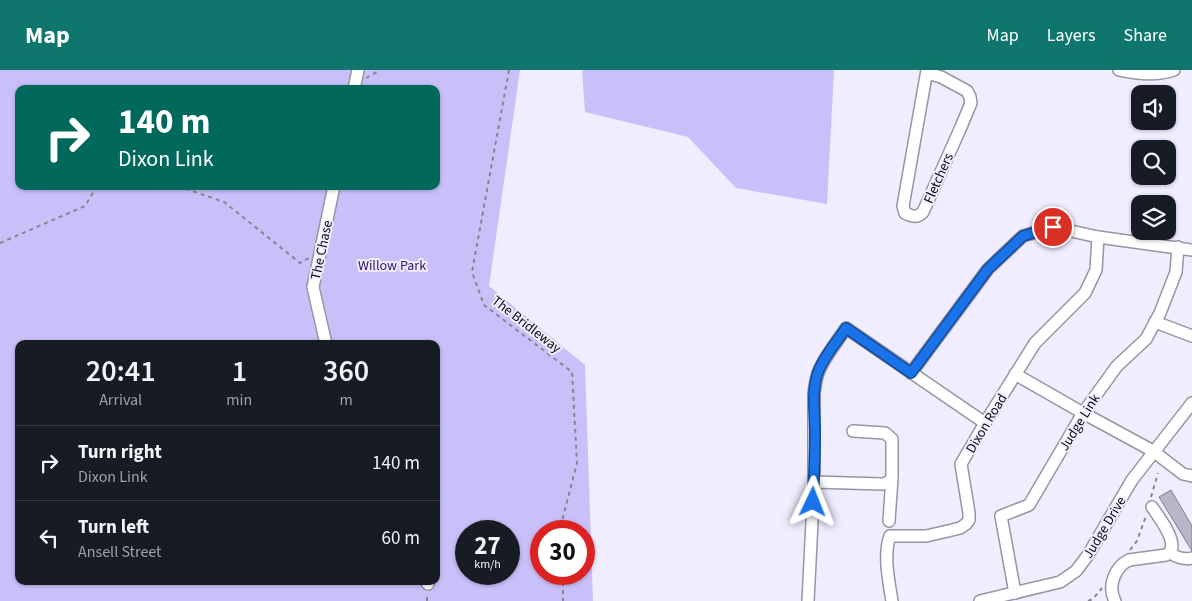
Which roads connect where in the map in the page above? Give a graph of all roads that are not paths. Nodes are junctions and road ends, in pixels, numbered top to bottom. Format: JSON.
{"nodes":[{"id":1,"x":358,"y":70,"type":"edge"},
{"id":2,"x":1119,"y":70,"type":"edge"},
{"id":3,"x":1174,"y":70,"type":"edge"},
{"id":4,"x":927,"y":71,"type":"edge"},
{"id":5,"x":355,"y":85,"type":"edge"},
{"id":6,"x":333,"y":190,"type":"edge"},
{"id":7,"x":1098,"y":237,"type":"junction"},
{"id":8,"x":1178,"y":247,"type":"junction"},
{"id":9,"x":1192,"y":250,"type":"edge"},
{"id":10,"x":1155,"y":322,"type":"junction"},
{"id":11,"x":1192,"y":336,"type":"edge"},
{"id":12,"x":325,"y":340,"type":"edge"},
{"id":13,"x":911,"y":373,"type":"junction"},
{"id":14,"x":1015,"y":374,"type":"junction"},
{"id":15,"x":1192,"y":403,"type":"edge"},
{"id":16,"x":1083,"y":413,"type":"junction"},
{"id":17,"x":985,"y":422,"type":"junction"},
{"id":18,"x":853,"y":431,"type":"dead end"},
{"id":19,"x":1153,"y":451,"type":"junction"},
{"id":20,"x":1192,"y":476,"type":"edge"},
{"id":21,"x":892,"y":478,"type":"junction"},
{"id":22,"x":814,"y":482,"type":"junction"},
{"id":23,"x":1150,"y":505,"type":"road end"},
{"id":24,"x":889,"y":521,"type":"dead end"},
{"id":25,"x":1170,"y":553,"type":"junction"},
{"id":26,"x":1192,"y":558,"type":"edge"},
{"id":27,"x":1015,"y":592,"type":"junction"},
{"id":28,"x":808,"y":601,"type":"edge"},
{"id":29,"x":892,"y":601,"type":"edge"},
{"id":30,"x":980,"y":601,"type":"edge"},
{"id":31,"x":1115,"y":601,"type":"edge"}],
"edges":[{"from":1,"to":5,"type":"street"},
{"from":2,"to":3,"type":"street"},
{"from":4,"to":4,"type":"street","name":"Fletchers"},
{"from":6,"to":12,"type":"street","name":"The Chase"},
{"from":7,"to":8,"type":"street"},
{"from":7,"to":13,"type":"street"},
{"from":7,"to":14,"type":"street","name":"Dixon Road"},
{"from":8,"to":9,"type":"street"},
{"from":8,"to":10,"type":"street","name":"Judge Link"},
{"from":10,"to":11,"type":"street"},
{"from":10,"to":16,"type":"street","name":"Judge Link"},
{"from":13,"to":17,"type":"street"},
{"from":13,"to":22,"type":"street"},
{"from":14,"to":16,"type":"street"},
{"from":14,"to":17,"type":"street","name":"Dixon Road"},
{"from":15,"to":19,"type":"street","name":"Judge Drive"},
{"from":16,"to":19,"type":"street"},
{"from":16,"to":27,"type":"street","name":"Judge Link"},
{"from":17,"to":29,"type":"street","name":"Dixon Road"},
{"from":18,"to":21,"type":"street"},
{"from":19,"to":20,"type":"street"},
{"from":19,"to":27,"type":"street","name":"Judge Drive"},
{"from":21,"to":22,"type":"street"},
{"from":21,"to":24,"type":"street"},
{"from":22,"to":28,"type":"street"},
{"from":23,"to":25,"type":"street"},
{"from":25,"to":26,"type":"street"},
{"from":25,"to":31,"type":"street"},
{"from":27,"to":30,"type":"street","name":"Judge Drive"}]}
